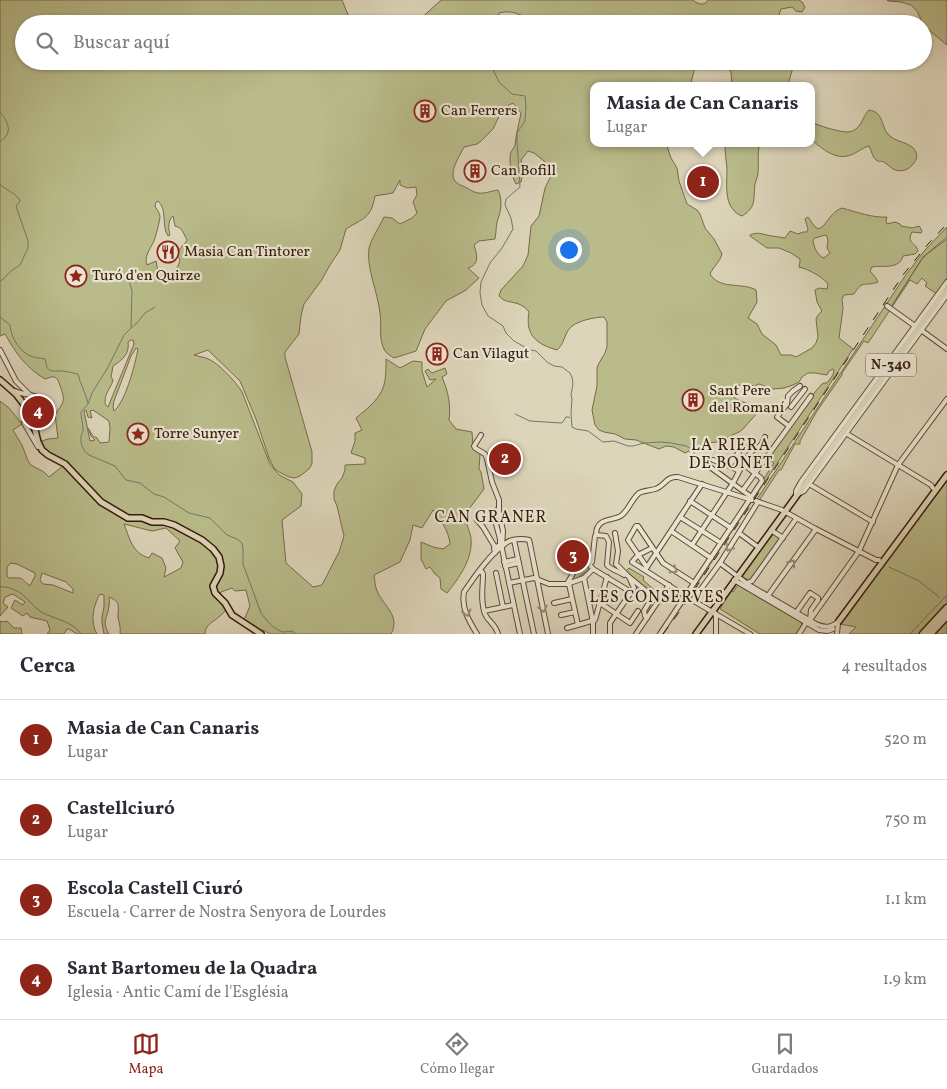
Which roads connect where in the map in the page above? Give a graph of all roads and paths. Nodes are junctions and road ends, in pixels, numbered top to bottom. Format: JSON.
{"nodes":[{"id":1,"x":947,"y":282,"type":"edge"},
{"id":2,"x":947,"y":289,"type":"edge"},
{"id":3,"x":947,"y":294,"type":"edge"},
{"id":4,"x":939,"y":300,"type":"junction"},
{"id":5,"x":887,"y":306,"type":"dead end"},
{"id":6,"x":915,"y":326,"type":"junction"},
{"id":7,"x":921,"y":330,"type":"junction"},
{"id":8,"x":947,"y":349,"type":"edge"},
{"id":9,"x":0,"y":350,"type":"edge"},
{"id":10,"x":0,"y":379,"type":"edge"},
{"id":11,"x":30,"y":395,"type":"junction"},
{"id":12,"x":811,"y":396,"type":"dead end"},
{"id":13,"x":947,"y":398,"type":"edge"},
{"id":14,"x":44,"y":404,"type":"junction"},
{"id":15,"x":789,"y":405,"type":"junction"},
{"id":16,"x":42,"y":412,"type":"dead end"},
{"id":17,"x":799,"y":412,"type":"junction"},
{"id":18,"x":24,"y":423,"type":"dead end"},
{"id":19,"x":789,"y":426,"type":"junction"},
{"id":20,"x":35,"y":431,"type":"junction"},
{"id":21,"x":844,"y":432,"type":"junction"},
{"id":22,"x":481,"y":435,"type":"dead end"},
{"id":23,"x":765,"y":437,"type":"dead end"},
{"id":24,"x":754,"y":450,"type":"junction"},
{"id":25,"x":713,"y":460,"type":"dead end"},
{"id":26,"x":57,"y":461,"type":"dead end"},
{"id":27,"x":703,"y":462,"type":"dead end"},
{"id":28,"x":724,"y":464,"type":"junction"},
{"id":29,"x":743,"y":464,"type":"junction"},
{"id":30,"x":898,"y":465,"type":"junction"},
{"id":31,"x":739,"y":471,"type":"junction"},
{"id":32,"x":755,"y":473,"type":"junction"},
{"id":33,"x":947,"y":475,"type":"edge"},
{"id":34,"x":803,"y":480,"type":"junction"},
{"id":35,"x":732,"y":483,"type":"junction"},
{"id":36,"x":702,"y":484,"type":"junction"},
{"id":37,"x":806,"y":486,"type":"junction"},
{"id":38,"x":935,"y":488,"type":"junction"},
{"id":39,"x":742,"y":490,"type":"junction"},
{"id":40,"x":727,"y":492,"type":"junction"},
{"id":41,"x":796,"y":496,"type":"junction"},
{"id":42,"x":754,"y":501,"type":"junction"},
{"id":43,"x":690,"y":502,"type":"junction"},
{"id":44,"x":499,"y":504,"type":"junction"},
{"id":45,"x":784,"y":512,"type":"junction"},
{"id":46,"x":711,"y":515,"type":"junction"},
{"id":47,"x":680,"y":516,"type":"junction"},
{"id":48,"x":796,"y":519,"type":"junction"},
{"id":49,"x":477,"y":520,"type":"dead end"},
{"id":50,"x":873,"y":522,"type":"junction"},
{"id":51,"x":731,"y":528,"type":"junction"},
{"id":52,"x":816,"y":529,"type":"junction"},
{"id":53,"x":702,"y":530,"type":"junction"},
{"id":54,"x":771,"y":530,"type":"junction"},
{"id":55,"x":671,"y":531,"type":"junction"},
{"id":56,"x":615,"y":533,"type":"dead end"},
{"id":57,"x":739,"y":533,"type":"junction"},
{"id":58,"x":596,"y":535,"type":"junction"},
{"id":59,"x":782,"y":538,"type":"junction"},
{"id":60,"x":514,"y":540,"type":"junction"},
{"id":61,"x":718,"y":541,"type":"dead end"},
{"id":62,"x":504,"y":544,"type":"junction"},
{"id":63,"x":692,"y":545,"type":"junction"},
{"id":64,"x":495,"y":547,"type":"junction"},
{"id":65,"x":758,"y":547,"type":"junction"},
{"id":66,"x":652,"y":548,"type":"junction"},
{"id":67,"x":859,"y":551,"type":"junction"},
{"id":68,"x":502,"y":553,"type":"junction"},
{"id":69,"x":656,"y":553,"type":"junction"},
{"id":70,"x":494,"y":554,"type":"junction"},
{"id":71,"x":638,"y":555,"type":"junction"},
{"id":72,"x":711,"y":558,"type":"junction"},
{"id":73,"x":519,"y":561,"type":"junction"},
{"id":74,"x":720,"y":562,"type":"junction"},
{"id":75,"x":880,"y":562,"type":"junction"},
{"id":76,"x":505,"y":564,"type":"junction"},
{"id":77,"x":592,"y":567,"type":"junction"},
{"id":78,"x":646,"y":568,"type":"junction"},
{"id":79,"x":481,"y":573,"type":"junction"},
{"id":80,"x":496,"y":573,"type":"dead end"},
{"id":81,"x":628,"y":576,"type":"junction"},
{"id":82,"x":606,"y":577,"type":"junction"},
{"id":83,"x":536,"y":578,"type":"junction"},
{"id":84,"x":584,"y":578,"type":"junction"},
{"id":85,"x":736,"y":578,"type":"junction"},
{"id":86,"x":523,"y":580,"type":"junction"},
{"id":87,"x":542,"y":581,"type":"junction"},
{"id":88,"x":509,"y":583,"type":"junction"},
{"id":89,"x":694,"y":583,"type":"junction"},
{"id":90,"x":747,"y":583,"type":"junction"},
{"id":91,"x":538,"y":584,"type":"junction"},
{"id":92,"x":568,"y":584,"type":"junction"},
{"id":93,"x":669,"y":585,"type":"junction"},
{"id":94,"x":631,"y":592,"type":"junction"},
{"id":95,"x":767,"y":597,"type":"junction"},
{"id":96,"x":690,"y":598,"type":"junction"},
{"id":97,"x":572,"y":599,"type":"junction"},
{"id":98,"x":554,"y":603,"type":"dead end"},
{"id":99,"x":600,"y":603,"type":"junction"},
{"id":100,"x":513,"y":605,"type":"junction"},
{"id":101,"x":503,"y":607,"type":"junction"},
{"id":102,"x":947,"y":608,"type":"edge"},
{"id":103,"x":798,"y":610,"type":"dead end"},
{"id":104,"x":484,"y":611,"type":"junction"},
{"id":105,"x":638,"y":611,"type":"dead end"},
{"id":106,"x":575,"y":612,"type":"junction"},
{"id":107,"x":713,"y":612,"type":"junction"},
{"id":108,"x":616,"y":614,"type":"junction"},
{"id":109,"x":561,"y":615,"type":"dead end"},
{"id":110,"x":947,"y":616,"type":"edge"},
{"id":111,"x":647,"y":618,"type":"junction"},
{"id":112,"x":593,"y":622,"type":"junction"},
{"id":113,"x":808,"y":622,"type":"junction"},
{"id":114,"x":839,"y":622,"type":"junction"},
{"id":115,"x":578,"y":625,"type":"junction"},
{"id":116,"x":819,"y":626,"type":"junction"},
{"id":117,"x":567,"y":628,"type":"dead end"},
{"id":118,"x":833,"y":629,"type":"junction"},
{"id":119,"x":745,"y":633,"type":"edge"},
{"id":120,"x":824,"y":633,"type":"edge"},
{"id":121,"x":261,"y":634,"type":"edge"},
{"id":122,"x":478,"y":634,"type":"edge"},
{"id":123,"x":498,"y":634,"type":"edge"},
{"id":124,"x":520,"y":634,"type":"edge"},
{"id":125,"x":534,"y":634,"type":"edge"},
{"id":126,"x":548,"y":634,"type":"edge"},
{"id":127,"x":593,"y":634,"type":"edge"},
{"id":128,"x":610,"y":634,"type":"edge"},
{"id":129,"x":636,"y":634,"type":"edge"},
{"id":130,"x":660,"y":634,"type":"edge"},
{"id":131,"x":696,"y":634,"type":"edge"},
{"id":132,"x":716,"y":634,"type":"edge"},
{"id":133,"x":750,"y":634,"type":"edge"},
{"id":134,"x":798,"y":634,"type":"edge"},
{"id":135,"x":830,"y":634,"type":"edge"},
{"id":136,"x":837,"y":634,"type":"edge"},
{"id":137,"x":923,"y":634,"type":"edge"},
{"id":138,"x":930,"y":634,"type":"edge"}],
"edges":[{"from":1,"to":6,"type":"street"},
{"from":2,"to":4,"type":"main road","number":"N-340"},
{"from":3,"to":4,"type":"street"},
{"from":3,"to":7,"type":"street"},
{"from":4,"to":21,"type":"main road","number":"N-340"},
{"from":5,"to":6,"type":"street"},
{"from":6,"to":34,"type":"street"},
{"from":7,"to":8,"type":"street"},
{"from":7,"to":21,"type":"street"},
{"from":9,"to":11,"type":"street"},
{"from":10,"to":11,"type":"street"},
{"from":10,"to":20,"type":"main road"},
{"from":11,"to":14,"type":"street"},
{"from":12,"to":17,"type":"street"},
{"from":13,"to":30,"type":"street"},
{"from":14,"to":16,"type":"street"},
{"from":14,"to":20,"type":"street"},
{"from":15,"to":15,"type":"street"},
{"from":15,"to":17,"type":"street"},
{"from":15,"to":19,"type":"street"},
{"from":17,"to":19,"type":"street"},
{"from":18,"to":20,"type":"street"},
{"from":19,"to":32,"type":"street"},
{"from":20,"to":26,"type":"street"},
{"from":20,"to":121,"type":"main road"},
{"from":21,"to":30,"type":"street"},
{"from":21,"to":37,"type":"main road","number":"N-340"},
{"from":22,"to":44,"type":"street"},
{"from":23,"to":24,"type":"street"},
{"from":24,"to":28,"type":"street"},
{"from":24,"to":29,"type":"street"},
{"from":25,"to":28,"type":"street"},
{"from":27,"to":35,"type":"street"},
{"from":28,"to":31,"type":"street"},
{"from":29,"to":31,"type":"street"},
{"from":29,"to":32,"type":"street"},
{"from":30,"to":38,"type":"street"},
{"from":30,"to":50,"type":"street"},
{"from":31,"to":35,"type":"street"},
{"from":32,"to":39,"type":"street"},
{"from":32,"to":42,"type":"street"},
{"from":33,"to":38,"type":"main road"},
{"from":34,"to":37,"type":"street"},
{"from":34,"to":41,"type":"street"},
{"from":35,"to":39,"type":"street"},
{"from":35,"to":40,"type":"street"},
{"from":36,"to":40,"type":"street"},
{"from":36,"to":43,"type":"street"},
{"from":36,"to":58,"type":"street"},
{"from":37,"to":41,"type":"main road","number":"N-340"},
{"from":37,"to":50,"type":"street"},
{"from":38,"to":75,"type":"main road"},
{"from":39,"to":42,"type":"street"},
{"from":40,"to":42,"type":"street"},
{"from":40,"to":46,"type":"street"},
{"from":41,"to":45,"type":"main road","number":"N-340"},
{"from":42,"to":45,"type":"street"},
{"from":42,"to":51,"type":"street"},
{"from":42,"to":57,"type":"street"},
{"from":43,"to":46,"type":"street"},
{"from":43,"to":47,"type":"street"},
{"from":44,"to":62,"type":"street"},
{"from":44,"to":64,"type":"street"},
{"from":45,"to":48,"type":"street"},
{"from":45,"to":54,"type":"main road","number":"N-340"},
{"from":46,"to":51,"type":"street"},
{"from":46,"to":53,"type":"street"},
{"from":47,"to":53,"type":"street"},
{"from":47,"to":55,"type":"street"},
{"from":48,"to":52,"type":"street"},
{"from":48,"to":59,"type":"street"},
{"from":49,"to":64,"type":"street"},
{"from":50,"to":67,"type":"street"},
{"from":51,"to":72,"type":"street"},
{"from":52,"to":67,"type":"street"},
{"from":95,"to":52,"type":"street","one_way":true},
{"from":53,"to":61,"type":"street"},
{"from":53,"to":63,"type":"street"},
{"from":54,"to":59,"type":"street"},
{"from":54,"to":65,"type":"main road","number":"N-340"},
{"from":55,"to":63,"type":"street"},
{"from":55,"to":69,"type":"street"},
{"from":56,"to":81,"type":"street"},
{"from":57,"to":65,"type":"street"},
{"from":57,"to":74,"type":"street","one_way":true},
{"from":58,"to":77,"type":"street"},
{"from":58,"to":81,"type":"street"},
{"from":59,"to":90,"type":"street"},
{"from":60,"to":62,"type":"street"},
{"from":60,"to":73,"type":"street"},
{"from":60,"to":83,"type":"street"},
{"from":62,"to":68,"type":"street"},
{"from":62,"to":70,"type":"street"},
{"from":63,"to":72,"type":"street"},
{"from":64,"to":70,"type":"street"},
{"from":65,"to":85,"type":"main road","number":"N-340"},
{"from":66,"to":69,"type":"street"},
{"from":66,"to":71,"type":"street"},
{"from":66,"to":71,"type":"street"},
{"from":67,"to":75,"type":"street"},
{"from":67,"to":113,"type":"street"},
{"from":68,"to":70,"type":"street"},
{"from":68,"to":76,"type":"street"},
{"from":69,"to":78,"type":"street"},
{"from":69,"to":89,"type":"street","one_way":true},
{"from":70,"to":79,"type":"street"},
{"from":71,"to":78,"type":"street"},
{"from":71,"to":78,"type":"street"},
{"from":72,"to":89,"type":"street"},
{"from":73,"to":76,"type":"street"},
{"from":73,"to":86,"type":"street"},
{"from":74,"to":85,"type":"street"},
{"from":74,"to":96,"type":"street"},
{"from":75,"to":114,"type":"main road"},
{"from":76,"to":88,"type":"street"},
{"from":77,"to":82,"type":"street"},
{"from":77,"to":84,"type":"street"},
{"from":77,"to":92,"type":"street"},
{"from":78,"to":93,"type":"street"},
{"from":79,"to":104,"type":"street"},
{"from":79,"to":122,"type":"street","one_way":true},
{"from":80,"to":101,"type":"street"},
{"from":81,"to":94,"type":"street"},
{"from":81,"to":111,"type":"street"},
{"from":82,"to":94,"type":"street"},
{"from":82,"to":99,"type":"street"},
{"from":83,"to":86,"type":"street"},
{"from":83,"to":87,"type":"street"},
{"from":83,"to":91,"type":"street"},
{"from":84,"to":92,"type":"street"},
{"from":84,"to":112,"type":"street"},
{"from":85,"to":90,"type":"street"},
{"from":85,"to":95,"type":"street"},
{"from":85,"to":107,"type":"main road","number":"N-340"},
{"from":86,"to":88,"type":"street"},
{"from":86,"to":125,"type":"street"},
{"from":87,"to":91,"type":"street"},
{"from":87,"to":92,"type":"street"},
{"from":88,"to":100,"type":"street"},
{"from":89,"to":96,"type":"street"},
{"from":90,"to":95,"type":"street"},
{"from":91,"to":126,"type":"street","one_way":true},
{"from":92,"to":97,"type":"street"},
{"from":93,"to":96,"type":"street"},
{"from":93,"to":111,"type":"street"},
{"from":94,"to":108,"type":"street"},
{"from":95,"to":113,"type":"street"},
{"from":96,"to":107,"type":"street"},
{"from":96,"to":130,"type":"street"},
{"from":97,"to":98,"type":"street"},
{"from":97,"to":106,"type":"street"},
{"from":99,"to":108,"type":"street"},
{"from":99,"to":112,"type":"street"},
{"from":100,"to":101,"type":"street"},
{"from":100,"to":124,"type":"street"},
{"from":101,"to":104,"type":"street"},
{"from":102,"to":137,"type":"highway"},
{"from":103,"to":113,"type":"street"},
{"from":104,"to":123,"type":"street"},
{"from":105,"to":108,"type":"street"},
{"from":106,"to":109,"type":"street"},
{"from":106,"to":115,"type":"street"},
{"from":107,"to":119,"type":"street"},
{"from":107,"to":131,"type":"main road","number":"N-340"},
{"from":107,"to":132,"type":"street"},
{"from":108,"to":128,"type":"street"},
{"from":110,"to":138,"type":"highway"},
{"from":111,"to":129,"type":"street"},
{"from":112,"to":115,"type":"street"},
{"from":112,"to":127,"type":"street"},
{"from":113,"to":116,"type":"street"},
{"from":113,"to":120,"type":"street"},
{"from":113,"to":134,"type":"street"},
{"from":114,"to":116,"type":"street"},
{"from":114,"to":118,"type":"street"},
{"from":114,"to":136,"type":"street"},
{"from":115,"to":117,"type":"street"},
{"from":116,"to":120,"type":"street"},
{"from":118,"to":120,"type":"street"},
{"from":118,"to":135,"type":"street"},
{"from":119,"to":133,"type":"street"}]}
